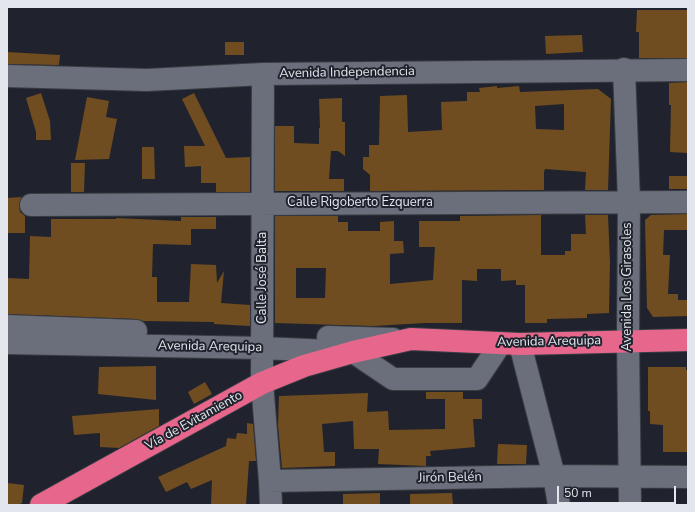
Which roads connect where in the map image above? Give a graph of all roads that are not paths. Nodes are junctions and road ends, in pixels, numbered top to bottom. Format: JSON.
{"nodes":[{"id":1,"x":624,"y":70,"type":"junction"},
{"id":2,"x":688,"y":70,"type":"edge"},
{"id":3,"x":263,"y":74,"type":"junction"},
{"id":4,"x":7,"y":76,"type":"edge"},
{"id":5,"x":629,"y":201,"type":"junction"},
{"id":6,"x":688,"y":202,"type":"edge"},
{"id":7,"x":262,"y":204,"type":"junction"},
{"id":8,"x":31,"y":205,"type":"dead end"},
{"id":9,"x":7,"y":326,"type":"edge"},
{"id":10,"x":411,"y":339,"type":"junction"},
{"id":11,"x":628,"y":340,"type":"junction"},
{"id":12,"x":688,"y":340,"type":"edge"},
{"id":13,"x":262,"y":342,"type":"junction"},
{"id":14,"x":7,"y":343,"type":"edge"},
{"id":15,"x":511,"y":344,"type":"junction"},
{"id":16,"x":353,"y":352,"type":"junction"},
{"id":17,"x":262,"y":383,"type":"junction"},
{"id":18,"x":630,"y":475,"type":"junction"},
{"id":19,"x":554,"y":476,"type":"junction"},
{"id":20,"x":688,"y":477,"type":"edge"},
{"id":21,"x":270,"y":481,"type":"junction"},
{"id":22,"x":41,"y":505,"type":"edge"},
{"id":23,"x":271,"y":505,"type":"edge"},
{"id":24,"x":559,"y":505,"type":"edge"},
{"id":25,"x":630,"y":505,"type":"edge"}],
"edges":[{"from":1,"to":2,"type":"street","name":"Avenida Independencia"},
{"from":1,"to":3,"type":"street","name":"Avenida Independencia"},
{"from":1,"to":5,"type":"street","name":"Avenida Los Girasoles"},
{"from":3,"to":4,"type":"street","name":"Avenida Independencia"},
{"from":3,"to":7,"type":"street","name":"Calle José Balta"},
{"from":5,"to":6,"type":"street","name":"Calle Rigoberto Ezquerra"},
{"from":5,"to":7,"type":"street","name":"Calle Rigoberto Ezquerra"},
{"from":5,"to":11,"type":"street","name":"Avenida Los Girasoles"},
{"from":7,"to":8,"type":"street","name":"Calle Rigoberto Ezquerra"},
{"from":7,"to":13,"type":"street","name":"Calle José Balta"},
{"from":9,"to":13,"type":"street","name":"Avenida Arequipa"},
{"from":10,"to":13,"type":"street","name":"Avenida Arequipa"},
{"from":10,"to":15,"type":"highway","name":"Avenida Arequipa"},
{"from":10,"to":16,"type":"highway","name":"Avenida Arequipa"},
{"from":11,"to":12,"type":"highway","name":"Avenida Arequipa"},
{"from":11,"to":15,"type":"highway","name":"Avenida Arequipa"},
{"from":11,"to":18,"type":"street","name":"Avenida Los Girasoles"},
{"from":13,"to":14,"type":"street","name":"Avenida Arequipa"},
{"from":13,"to":16,"type":"street","name":"Avenida Arequipa"},
{"from":13,"to":17,"type":"street","name":"Calle José Balta"},
{"from":15,"to":16,"type":"street"},
{"from":15,"to":19,"type":"street"},
{"from":16,"to":17,"type":"highway","name":"Vía de Evitamiento"},
{"from":17,"to":21,"type":"street","name":"Calle José Balta"},
{"from":17,"to":22,"type":"highway","name":"Vía de Evitamiento"},
{"from":18,"to":19,"type":"street","name":"Jirón Belén"},
{"from":18,"to":20,"type":"street","name":"Jirón Belén"},
{"from":18,"to":25,"type":"street","name":"Avenida Los Girasoles"},
{"from":19,"to":21,"type":"street","name":"Jirón Belén"},
{"from":19,"to":24,"type":"street"},
{"from":21,"to":23,"type":"street","name":"Calle José Balta"}]}
